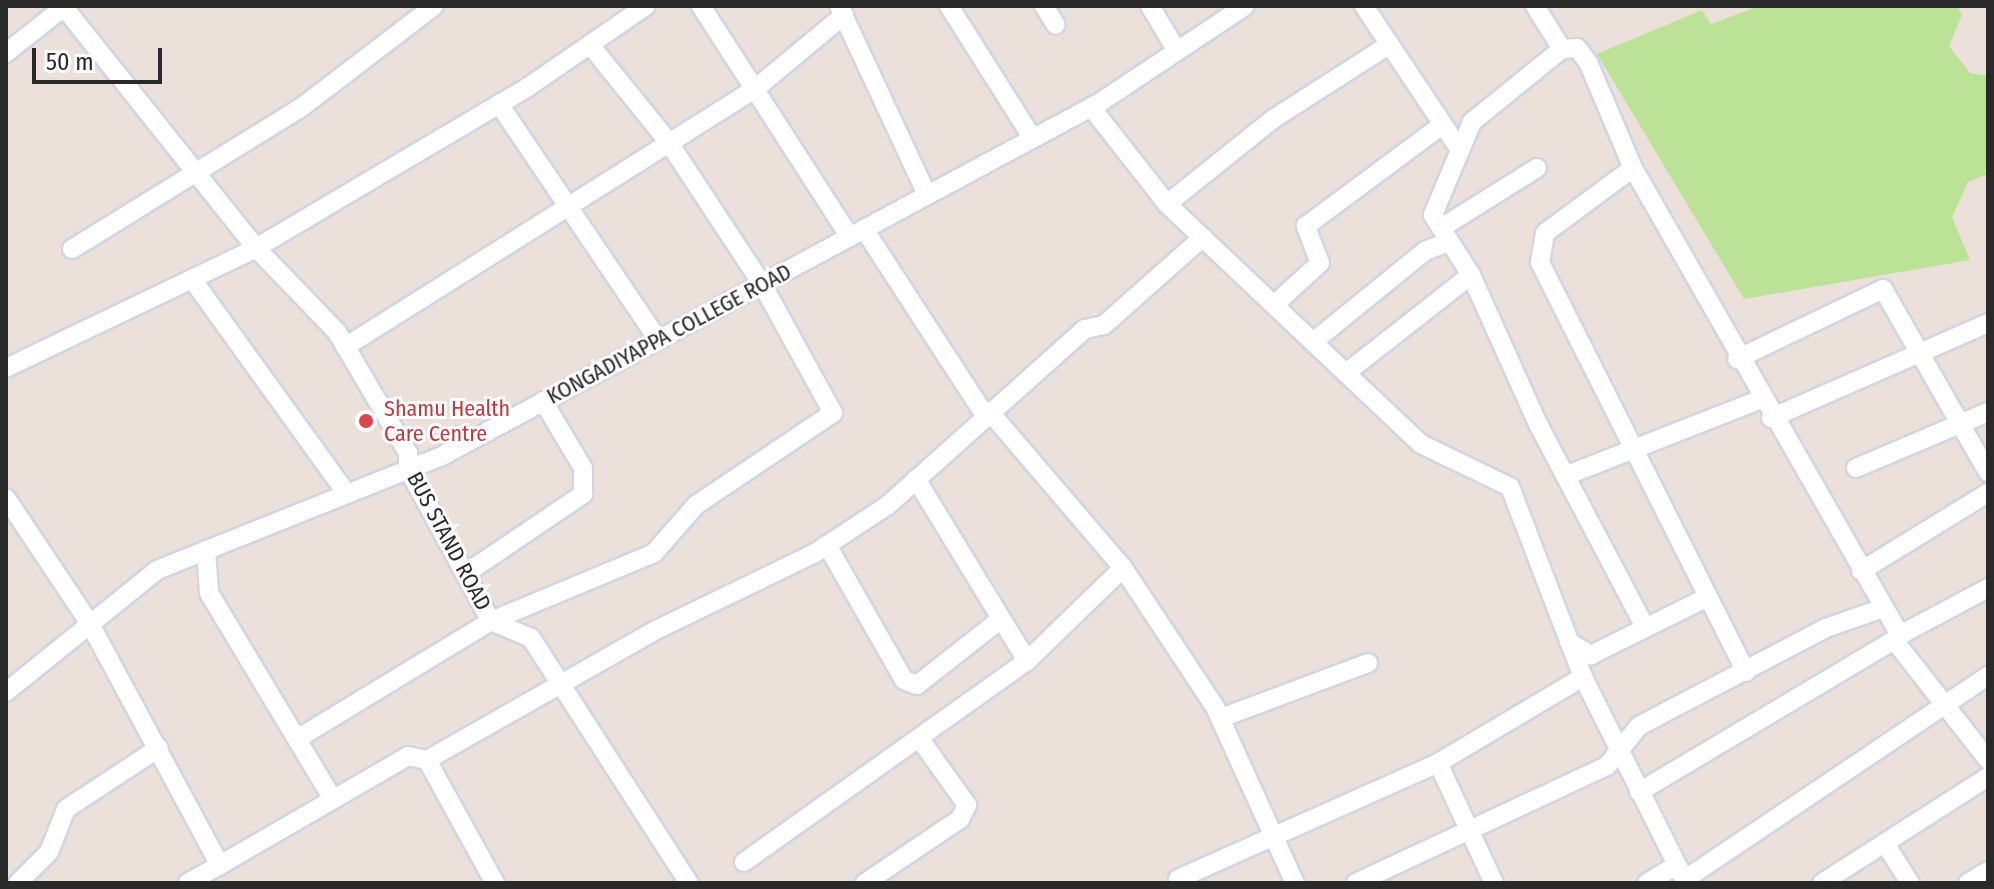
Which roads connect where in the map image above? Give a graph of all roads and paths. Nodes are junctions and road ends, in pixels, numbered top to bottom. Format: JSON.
{"nodes":[{"id":1,"x":63,"y":6,"type":"edge"},
{"id":2,"x":434,"y":6,"type":"edge"},
{"id":3,"x":646,"y":6,"type":"edge"},
{"id":4,"x":701,"y":6,"type":"edge"},
{"id":5,"x":949,"y":6,"type":"edge"},
{"id":6,"x":1044,"y":6,"type":"edge"},
{"id":7,"x":1150,"y":6,"type":"edge"},
{"id":8,"x":1245,"y":6,"type":"edge"},
{"id":9,"x":1364,"y":6,"type":"edge"},
{"id":10,"x":1535,"y":6,"type":"edge"},
{"id":11,"x":842,"y":10,"type":"edge"},
{"id":12,"x":1056,"y":25,"type":"dead end"},
{"id":13,"x":590,"y":45,"type":"junction"},
{"id":14,"x":1387,"y":46,"type":"junction"},
{"id":15,"x":1562,"y":49,"type":"junction"},
{"id":16,"x":1177,"y":51,"type":"junction"},
{"id":17,"x":6,"y":53,"type":"edge"},
{"id":18,"x":755,"y":89,"type":"junction"},
{"id":19,"x":499,"y":104,"type":"junction"},
{"id":20,"x":1091,"y":107,"type":"junction"},
{"id":21,"x":1442,"y":125,"type":"junction"},
{"id":22,"x":1033,"y":139,"type":"junction"},
{"id":23,"x":667,"y":140,"type":"junction"},
{"id":24,"x":1460,"y":150,"type":"junction"},
{"id":25,"x":1537,"y":168,"type":"dead end"},
{"id":26,"x":1633,"y":168,"type":"junction"},
{"id":27,"x":200,"y":173,"type":"junction"},
{"id":28,"x":927,"y":195,"type":"junction"},
{"id":29,"x":1167,"y":204,"type":"junction"},
{"id":30,"x":568,"y":208,"type":"junction"},
{"id":31,"x":857,"y":233,"type":"junction"},
{"id":32,"x":1445,"y":235,"type":"junction"},
{"id":33,"x":1203,"y":237,"type":"junction"},
{"id":34,"x":256,"y":248,"type":"junction"},
{"id":35,"x":72,"y":249,"type":"dead end"},
{"id":36,"x":1471,"y":275,"type":"junction"},
{"id":37,"x":192,"y":279,"type":"junction"},
{"id":38,"x":762,"y":284,"type":"junction"},
{"id":39,"x":1274,"y":305,"type":"junction"},
{"id":40,"x":1988,"y":323,"type":"edge"},
{"id":41,"x":658,"y":340,"type":"junction"},
{"id":42,"x":1313,"y":342,"type":"junction"},
{"id":43,"x":345,"y":347,"type":"junction"},
{"id":44,"x":1920,"y":357,"type":"junction"},
{"id":45,"x":1737,"y":359,"type":"junction"},
{"id":46,"x":6,"y":368,"type":"edge"},
{"id":47,"x":1346,"y":373,"type":"junction"},
{"id":48,"x":1759,"y":400,"type":"junction"},
{"id":49,"x":543,"y":401,"type":"junction"},
{"id":50,"x":1988,"y":412,"type":"edge"},
{"id":51,"x":987,"y":413,"type":"junction"},
{"id":52,"x":1771,"y":418,"type":"junction"},
{"id":53,"x":1962,"y":424,"type":"junction"},
{"id":54,"x":1631,"y":447,"type":"junction"},
{"id":55,"x":1856,"y":468,"type":"dead end"},
{"id":56,"x":408,"y":469,"type":"junction"},
{"id":57,"x":1988,"y":472,"type":"edge"},
{"id":58,"x":1565,"y":476,"type":"junction"},
{"id":59,"x":916,"y":479,"type":"junction"},
{"id":60,"x":1988,"y":493,"type":"edge"},
{"id":61,"x":347,"y":494,"type":"junction"},
{"id":62,"x":6,"y":498,"type":"edge"},
{"id":63,"x":827,"y":545,"type":"junction"},
{"id":64,"x":206,"y":550,"type":"junction"},
{"id":65,"x":1123,"y":568,"type":"junction"},
{"id":66,"x":1861,"y":571,"type":"junction"},
{"id":67,"x":465,"y":574,"type":"junction"},
{"id":68,"x":1988,"y":588,"type":"edge"},
{"id":69,"x":1706,"y":598,"type":"junction"},
{"id":70,"x":1883,"y":608,"type":"junction"},
{"id":71,"x":1001,"y":619,"type":"junction"},
{"id":72,"x":491,"y":621,"type":"junction"},
{"id":73,"x":90,"y":624,"type":"junction"},
{"id":74,"x":1645,"y":627,"type":"junction"},
{"id":75,"x":1897,"y":638,"type":"junction"},
{"id":76,"x":1569,"y":642,"type":"junction"},
{"id":77,"x":1027,"y":661,"type":"junction"},
{"id":78,"x":1368,"y":663,"type":"dead end"},
{"id":79,"x":1746,"y":672,"type":"junction"},
{"id":80,"x":1988,"y":676,"type":"edge"},
{"id":81,"x":1583,"y":677,"type":"junction"},
{"id":82,"x":559,"y":684,"type":"junction"},
{"id":83,"x":6,"y":692,"type":"edge"},
{"id":84,"x":1938,"y":705,"type":"junction"},
{"id":85,"x":1221,"y":718,"type":"junction"},
{"id":86,"x":919,"y":738,"type":"junction"},
{"id":87,"x":297,"y":739,"type":"junction"},
{"id":88,"x":159,"y":748,"type":"junction"},
{"id":89,"x":1617,"y":750,"type":"junction"},
{"id":90,"x":1987,"y":758,"type":"edge"},
{"id":91,"x":427,"y":760,"type":"junction"},
{"id":92,"x":1438,"y":763,"type":"junction"},
{"id":93,"x":1988,"y":777,"type":"edge"},
{"id":94,"x":1639,"y":792,"type":"junction"},
{"id":95,"x":331,"y":796,"type":"junction"},
{"id":96,"x":1469,"y":830,"type":"junction"},
{"id":97,"x":1272,"y":832,"type":"junction"},
{"id":98,"x":1886,"y":845,"type":"junction"},
{"id":99,"x":744,"y":862,"type":"dead end"},
{"id":100,"x":220,"y":865,"type":"junction"},
{"id":101,"x":1988,"y":871,"type":"edge"},
{"id":102,"x":1682,"y":876,"type":"edge"},
{"id":103,"x":1178,"y":879,"type":"dead end"},
{"id":104,"x":18,"y":883,"type":"edge"},
{"id":105,"x":188,"y":883,"type":"edge"},
{"id":106,"x":495,"y":883,"type":"edge"},
{"id":107,"x":689,"y":883,"type":"edge"},
{"id":108,"x":865,"y":883,"type":"edge"},
{"id":109,"x":1295,"y":883,"type":"edge"},
{"id":110,"x":1356,"y":883,"type":"edge"},
{"id":111,"x":1494,"y":883,"type":"edge"},
{"id":112,"x":1647,"y":883,"type":"edge"},
{"id":113,"x":1822,"y":883,"type":"edge"},
{"id":114,"x":1910,"y":883,"type":"edge"},
{"id":115,"x":1968,"y":883,"type":"edge"}],
"edges":[{"from":1,"to":17,"type":"street"},
{"from":1,"to":27,"type":"street","name":"BUS STAND ROAD"},
{"from":2,"to":27,"type":"street"},
{"from":3,"to":13,"type":"street"},
{"from":4,"to":18,"type":"street"},
{"from":5,"to":22,"type":"street"},
{"from":6,"to":12,"type":"street"},
{"from":7,"to":16,"type":"street"},
{"from":8,"to":16,"type":"street","name":"KONGADIYAPPA COLLEGE ROAD"},
{"from":9,"to":14,"type":"street"},
{"from":10,"to":15,"type":"street"},
{"from":11,"to":18,"type":"street"},
{"from":11,"to":28,"type":"street"},
{"from":13,"to":19,"type":"street"},
{"from":13,"to":23,"type":"street"},
{"from":14,"to":21,"type":"street"},
{"from":14,"to":29,"type":"street"},
{"from":15,"to":24,"type":"street"},
{"from":15,"to":26,"type":"street"},
{"from":16,"to":20,"type":"street","name":"KONGADIYAPPA COLLEGE ROAD"},
{"from":18,"to":23,"type":"street"},
{"from":18,"to":31,"type":"street"},
{"from":19,"to":30,"type":"street"},
{"from":19,"to":34,"type":"street"},
{"from":20,"to":22,"type":"street","name":"KONGADIYAPPA COLLEGE ROAD"},
{"from":20,"to":29,"type":"street"},
{"from":21,"to":24,"type":"street"},
{"from":21,"to":39,"type":"street"},
{"from":22,"to":28,"type":"street","name":"KONGADIYAPPA COLLEGE ROAD"},
{"from":23,"to":30,"type":"street"},
{"from":23,"to":38,"type":"street"},
{"from":24,"to":32,"type":"street"},
{"from":25,"to":32,"type":"street"},
{"from":26,"to":45,"type":"street"},
{"from":26,"to":54,"type":"street"},
{"from":27,"to":34,"type":"street","name":"BUS STAND ROAD"},
{"from":27,"to":35,"type":"street"},
{"from":28,"to":31,"type":"street","name":"KONGADIYAPPA COLLEGE ROAD"},
{"from":29,"to":33,"type":"street"},
{"from":30,"to":41,"type":"street"},
{"from":30,"to":43,"type":"street"},
{"from":31,"to":38,"type":"street","name":"KONGADIYAPPA COLLEGE ROAD"},
{"from":31,"to":51,"type":"street"},
{"from":32,"to":36,"type":"street"},
{"from":32,"to":42,"type":"street"},
{"from":33,"to":39,"type":"street"},
{"from":33,"to":51,"type":"street"},
{"from":34,"to":37,"type":"street"},
{"from":34,"to":43,"type":"street","name":"BUS STAND ROAD"},
{"from":36,"to":47,"type":"street"},
{"from":36,"to":58,"type":"street"},
{"from":37,"to":46,"type":"street"},
{"from":37,"to":61,"type":"street"},
{"from":38,"to":41,"type":"street","name":"KONGADIYAPPA COLLEGE ROAD"},
{"from":38,"to":72,"type":"street"},
{"from":39,"to":42,"type":"street"},
{"from":40,"to":44,"type":"street"},
{"from":41,"to":49,"type":"street","name":"KONGADIYAPPA COLLEGE ROAD"},
{"from":42,"to":47,"type":"street"},
{"from":43,"to":56,"type":"street","name":"BUS STAND ROAD"},
{"from":44,"to":45,"type":"street"},
{"from":44,"to":52,"type":"street"},
{"from":44,"to":53,"type":"street"},
{"from":45,"to":48,"type":"street"},
{"from":47,"to":76,"type":"street"},
{"from":48,"to":52,"type":"street"},
{"from":48,"to":54,"type":"street"},
{"from":49,"to":56,"type":"street","name":"KONGADIYAPPA COLLEGE ROAD"},
{"from":49,"to":67,"type":"street"},
{"from":50,"to":53,"type":"street"},
{"from":51,"to":59,"type":"street"},
{"from":51,"to":65,"type":"street"},
{"from":52,"to":66,"type":"street"},
{"from":53,"to":55,"type":"street"},
{"from":53,"to":57,"type":"street"},
{"from":54,"to":58,"type":"street"},
{"from":54,"to":69,"type":"street"},
{"from":56,"to":61,"type":"street","name":"KONGADIYAPPA COLLEGE ROAD"},
{"from":56,"to":67,"type":"street","name":"BUS STAND ROAD"},
{"from":58,"to":74,"type":"street"},
{"from":59,"to":63,"type":"street"},
{"from":59,"to":71,"type":"street"},
{"from":60,"to":66,"type":"street"},
{"from":61,"to":64,"type":"street","name":"KONGADIYAPPA COLLEGE ROAD"},
{"from":62,"to":73,"type":"street"},
{"from":63,"to":71,"type":"street"},
{"from":63,"to":82,"type":"street"},
{"from":64,"to":73,"type":"street","name":"KONGADIYAPPA COLLEGE ROAD"},
{"from":64,"to":87,"type":"street"},
{"from":65,"to":77,"type":"street"},
{"from":65,"to":85,"type":"street"},
{"from":66,"to":70,"type":"street"},
{"from":67,"to":72,"type":"street","name":"BUS STAND ROAD"},
{"from":68,"to":75,"type":"street"},
{"from":69,"to":74,"type":"street"},
{"from":69,"to":79,"type":"street"},
{"from":70,"to":75,"type":"street"},
{"from":70,"to":79,"type":"street"},
{"from":71,"to":77,"type":"street"},
{"from":72,"to":82,"type":"street","name":"BUS STAND ROAD"},
{"from":72,"to":87,"type":"street"},
{"from":73,"to":83,"type":"street","name":"KONGADIYAPPA COLLEGE ROAD"},
{"from":73,"to":88,"type":"street"},
{"from":74,"to":76,"type":"street"},
{"from":75,"to":84,"type":"street"},
{"from":75,"to":94,"type":"street"},
{"from":76,"to":81,"type":"street"},
{"from":77,"to":86,"type":"street"},
{"from":78,"to":85,"type":"street"},
{"from":79,"to":89,"type":"street"},
{"from":80,"to":84,"type":"street"},
{"from":81,"to":89,"type":"street"},
{"from":81,"to":92,"type":"street"},
{"from":82,"to":91,"type":"street"},
{"from":82,"to":107,"type":"street","name":"BUS STAND ROAD"},
{"from":84,"to":90,"type":"street"},
{"from":84,"to":102,"type":"street"},
{"from":85,"to":97,"type":"street"},
{"from":86,"to":99,"type":"street"},
{"from":86,"to":108,"type":"street"},
{"from":87,"to":95,"type":"street"},
{"from":88,"to":100,"type":"street"},
{"from":88,"to":104,"type":"street"},
{"from":89,"to":94,"type":"street"},
{"from":89,"to":96,"type":"street"},
{"from":91,"to":95,"type":"street"},
{"from":91,"to":106,"type":"street"},
{"from":92,"to":96,"type":"street"},
{"from":92,"to":97,"type":"street"},
{"from":93,"to":98,"type":"street"},
{"from":94,"to":102,"type":"street"},
{"from":95,"to":100,"type":"street"},
{"from":96,"to":110,"type":"street"},
{"from":96,"to":111,"type":"street"},
{"from":97,"to":103,"type":"street"},
{"from":97,"to":109,"type":"street"},
{"from":98,"to":113,"type":"street"},
{"from":98,"to":114,"type":"street"},
{"from":100,"to":105,"type":"street"},
{"from":101,"to":115,"type":"street"},
{"from":102,"to":112,"type":"street"}]}
